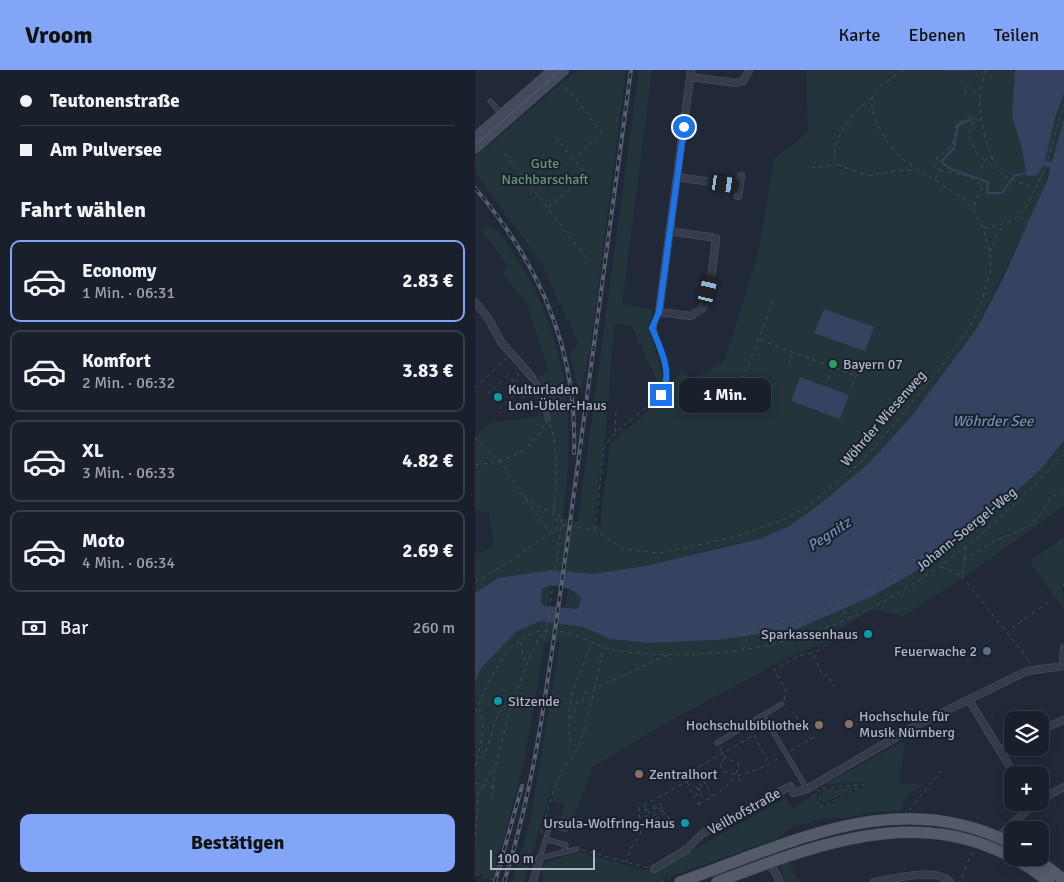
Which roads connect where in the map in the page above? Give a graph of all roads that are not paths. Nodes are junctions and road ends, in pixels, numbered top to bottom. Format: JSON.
{"nodes":[{"id":1,"x":553,"y":70,"type":"edge"},
{"id":2,"x":564,"y":70,"type":"edge"},
{"id":3,"x":749,"y":70,"type":"edge"},
{"id":4,"x":691,"y":73,"type":"edge"},
{"id":5,"x":491,"y":101,"type":"dead end"},
{"id":6,"x":504,"y":117,"type":"junction"},
{"id":7,"x":475,"y":138,"type":"edge"},
{"id":8,"x":475,"y":148,"type":"edge"},
{"id":9,"x":741,"y":176,"type":"dead end"},
{"id":10,"x":677,"y":177,"type":"junction"},
{"id":11,"x":739,"y":186,"type":"junction"},
{"id":12,"x":738,"y":196,"type":"dead end"},
{"id":13,"x":669,"y":231,"type":"junction"},
{"id":14,"x":476,"y":304,"type":"edge"},
{"id":15,"x":659,"y":312,"type":"junction"},
{"id":16,"x":532,"y":377,"type":"joint"},
{"id":17,"x":661,"y":395,"type":"road end"},
{"id":18,"x":548,"y":419,"type":"road end"},
{"id":19,"x":1064,"y":648,"type":"edge"},
{"id":20,"x":1063,"y":666,"type":"edge"},
{"id":21,"x":969,"y":700,"type":"junction"},
{"id":22,"x":783,"y":704,"type":"road end"},
{"id":23,"x":763,"y":715,"type":"junction"},
{"id":24,"x":1064,"y":720,"type":"edge"},
{"id":25,"x":1049,"y":726,"type":"edge"},
{"id":26,"x":717,"y":743,"type":"road end"},
{"id":27,"x":1004,"y":748,"type":"edge"},
{"id":28,"x":1000,"y":751,"type":"junction"},
{"id":29,"x":1009,"y":766,"type":"edge"},
{"id":30,"x":1064,"y":787,"type":"edge"},
{"id":31,"x":807,"y":789,"type":"junction"},
{"id":32,"x":1049,"y":795,"type":"edge"},
{"id":33,"x":1025,"y":811,"type":"edge"},
{"id":34,"x":566,"y":829,"type":"dead end"},
{"id":35,"x":998,"y":837,"type":"junction"},
{"id":36,"x":962,"y":838,"type":"junction"},
{"id":37,"x":546,"y":839,"type":"junction"},
{"id":38,"x":1004,"y":840,"type":"edge"},
{"id":39,"x":577,"y":849,"type":"road end"},
{"id":40,"x":564,"y":852,"type":"junction"},
{"id":41,"x":541,"y":858,"type":"junction"},
{"id":42,"x":770,"y":862,"type":"junction"},
{"id":43,"x":1046,"y":866,"type":"edge"},
{"id":44,"x":653,"y":869,"type":"road end"},
{"id":45,"x":1064,"y":880,"type":"edge"},
{"id":46,"x":533,"y":882,"type":"edge"},
{"id":47,"x":680,"y":882,"type":"edge"},
{"id":48,"x":717,"y":882,"type":"edge"},
{"id":49,"x":780,"y":882,"type":"edge"},
{"id":50,"x":874,"y":882,"type":"edge"},
{"id":51,"x":952,"y":882,"type":"edge"},
{"id":52,"x":1049,"y":882,"type":"edge"}],
"edges":[{"from":1,"to":6,"type":"main road"},
{"from":2,"to":6,"type":"main road"},
{"from":3,"to":4,"type":"street"},
{"from":4,"to":10,"type":"street"},
{"from":5,"to":6,"type":"lane"},
{"from":6,"to":7,"type":"main road"},
{"from":6,"to":8,"type":"main road"},
{"from":9,"to":11,"type":"street"},
{"from":10,"to":11,"type":"street"},
{"from":10,"to":13,"type":"street"},
{"from":11,"to":12,"type":"street"},
{"from":13,"to":15,"type":"street"},
{"from":13,"to":15,"type":"street"},
{"from":14,"to":16,"type":"street"},
{"from":15,"to":17,"type":"lane"},
{"from":16,"to":18,"type":"lane"},
{"from":19,"to":20,"type":"street"},
{"from":20,"to":21,"type":"street"},
{"from":21,"to":28,"type":"street"},
{"from":21,"to":31,"type":"street"},
{"from":22,"to":23,"type":"lane"},
{"from":23,"to":26,"type":"lane"},
{"from":23,"to":31,"type":"lane"},
{"from":24,"to":25,"type":"street"},
{"from":27,"to":28,"type":"street"},
{"from":28,"to":29,"type":"street"},
{"from":30,"to":32,"type":"street"},
{"from":31,"to":44,"type":"street","name":"Veilhofstraße"},
{"from":33,"to":35,"type":"street"},
{"from":34,"to":37,"type":"lane"},
{"from":35,"to":36,"type":"main road"},
{"from":35,"to":38,"type":"main road"},
{"from":35,"to":47,"type":"main road"},
{"from":36,"to":42,"type":"main road"},
{"from":36,"to":52,"type":"main road"},
{"from":37,"to":40,"type":"lane"},
{"from":37,"to":41,"type":"lane"},
{"from":39,"to":40,"type":"lane"},
{"from":40,"to":41,"type":"lane"},
{"from":41,"to":46,"type":"street"},
{"from":42,"to":48,"type":"main road"},
{"from":42,"to":49,"type":"street"},
{"from":43,"to":45,"type":"main road"},
{"from":50,"to":51,"type":"street"}]}
